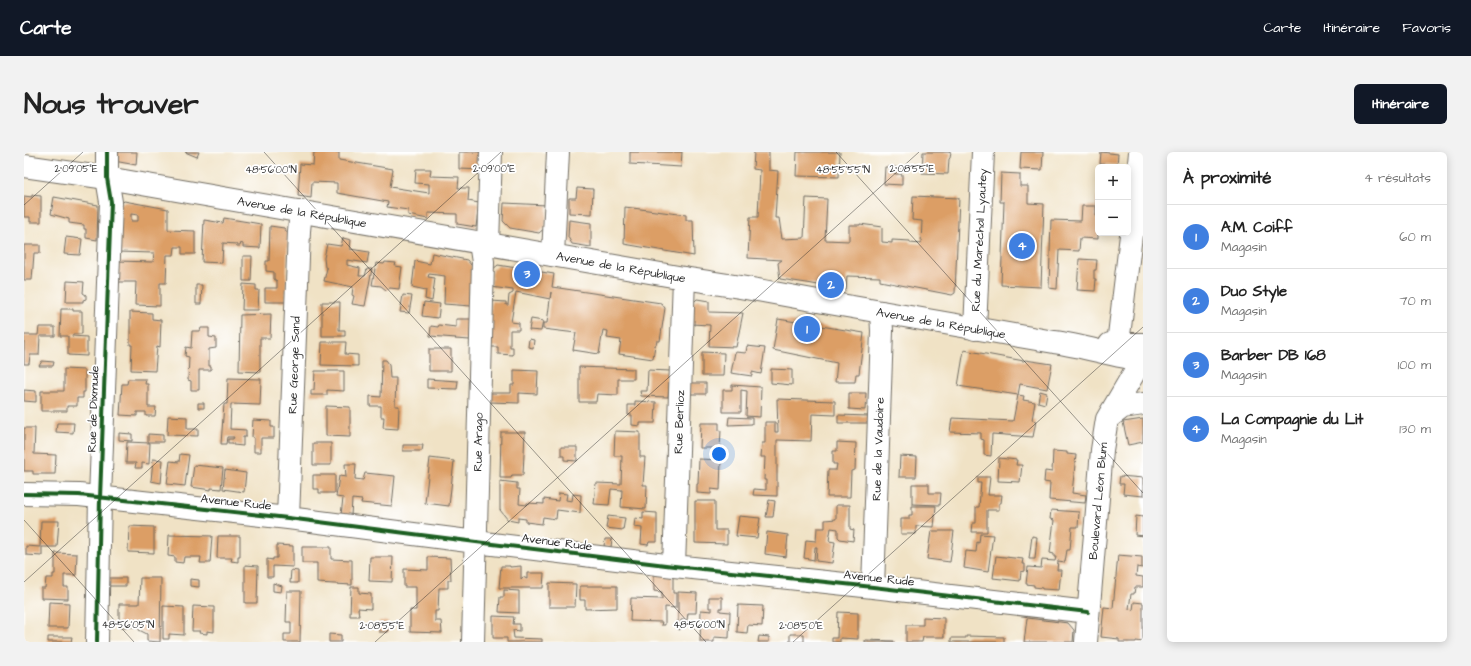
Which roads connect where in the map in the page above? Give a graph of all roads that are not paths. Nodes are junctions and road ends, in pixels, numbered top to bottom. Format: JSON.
{"nodes":[{"id":1,"x":107,"y":152,"type":"edge"},
{"id":2,"x":491,"y":152,"type":"edge"},
{"id":3,"x":558,"y":152,"type":"edge"},
{"id":4,"x":983,"y":152,"type":"edge"},
{"id":5,"x":1140,"y":152,"type":"edge"},
{"id":6,"x":24,"y":166,"type":"edge"},
{"id":7,"x":107,"y":178,"type":"junction"},
{"id":8,"x":1137,"y":185,"type":"junction"},
{"id":9,"x":301,"y":212,"type":"junction"},
{"id":10,"x":1143,"y":226,"type":"edge"},
{"id":11,"x":484,"y":244,"type":"junction"},
{"id":12,"x":553,"y":255,"type":"junction"},
{"id":13,"x":684,"y":278,"type":"junction"},
{"id":14,"x":881,"y":312,"type":"junction"},
{"id":15,"x":976,"y":329,"type":"junction"},
{"id":16,"x":1133,"y":359,"type":"edge"},
{"id":17,"x":1143,"y":404,"type":"edge"},
{"id":18,"x":1107,"y":419,"type":"junction"},
{"id":19,"x":24,"y":494,"type":"edge"},
{"id":20,"x":100,"y":498,"type":"junction"},
{"id":21,"x":288,"y":518,"type":"junction"},
{"id":22,"x":476,"y":542,"type":"junction"},
{"id":23,"x":674,"y":566,"type":"junction"},
{"id":24,"x":873,"y":587,"type":"junction"},
{"id":25,"x":1088,"y":612,"type":"junction"},
{"id":26,"x":97,"y":642,"type":"edge"},
{"id":27,"x":473,"y":642,"type":"edge"},
{"id":28,"x":1086,"y":642,"type":"edge"}],
"edges":[{"from":1,"to":7,"type":"street","name":"Rue de Dixmude"},
{"from":2,"to":11,"type":"street","name":"Rue Arago"},
{"from":3,"to":12,"type":"street"},
{"from":4,"to":15,"type":"street","name":"Rue du Maréchal Lyautey"},
{"from":5,"to":8,"type":"street"},
{"from":6,"to":7,"type":"street","name":"Avenue de la République"},
{"from":7,"to":9,"type":"street","name":"Avenue de la République"},
{"from":7,"to":20,"type":"street","name":"Rue de Dixmude"},
{"from":8,"to":10,"type":"street"},
{"from":8,"to":16,"type":"street"},
{"from":9,"to":11,"type":"street","name":"Avenue de la République"},
{"from":9,"to":21,"type":"street","name":"Rue George Sand"},
{"from":11,"to":12,"type":"street","name":"Avenue de la République"},
{"from":11,"to":22,"type":"street","name":"Rue Arago"},
{"from":12,"to":13,"type":"street","name":"Avenue de la République"},
{"from":13,"to":14,"type":"street","name":"Avenue de la République"},
{"from":13,"to":23,"type":"street","name":"Rue Berlioz"},
{"from":14,"to":15,"type":"street","name":"Avenue de la République"},
{"from":14,"to":24,"type":"street","name":"Rue de la Vaudoire"},
{"from":15,"to":16,"type":"street","name":"Avenue de la République"},
{"from":16,"to":18,"type":"street","name":"Boulevard Léon Blum"},
{"from":17,"to":18,"type":"street"},
{"from":18,"to":25,"type":"street","name":"Boulevard Léon Blum"},
{"from":19,"to":20,"type":"street","name":"Avenue Rude"},
{"from":20,"to":21,"type":"street","name":"Avenue Rude"},
{"from":20,"to":26,"type":"street","name":"Rue de Dixmude"},
{"from":21,"to":22,"type":"street","name":"Avenue Rude"},
{"from":22,"to":23,"type":"street","name":"Avenue Rude"},
{"from":22,"to":27,"type":"street","name":"Rue Arago"},
{"from":23,"to":24,"type":"street","name":"Avenue Rude"},
{"from":24,"to":25,"type":"street","name":"Avenue Rude"},
{"from":25,"to":28,"type":"street","name":"Boulevard Léon Blum"}]}
